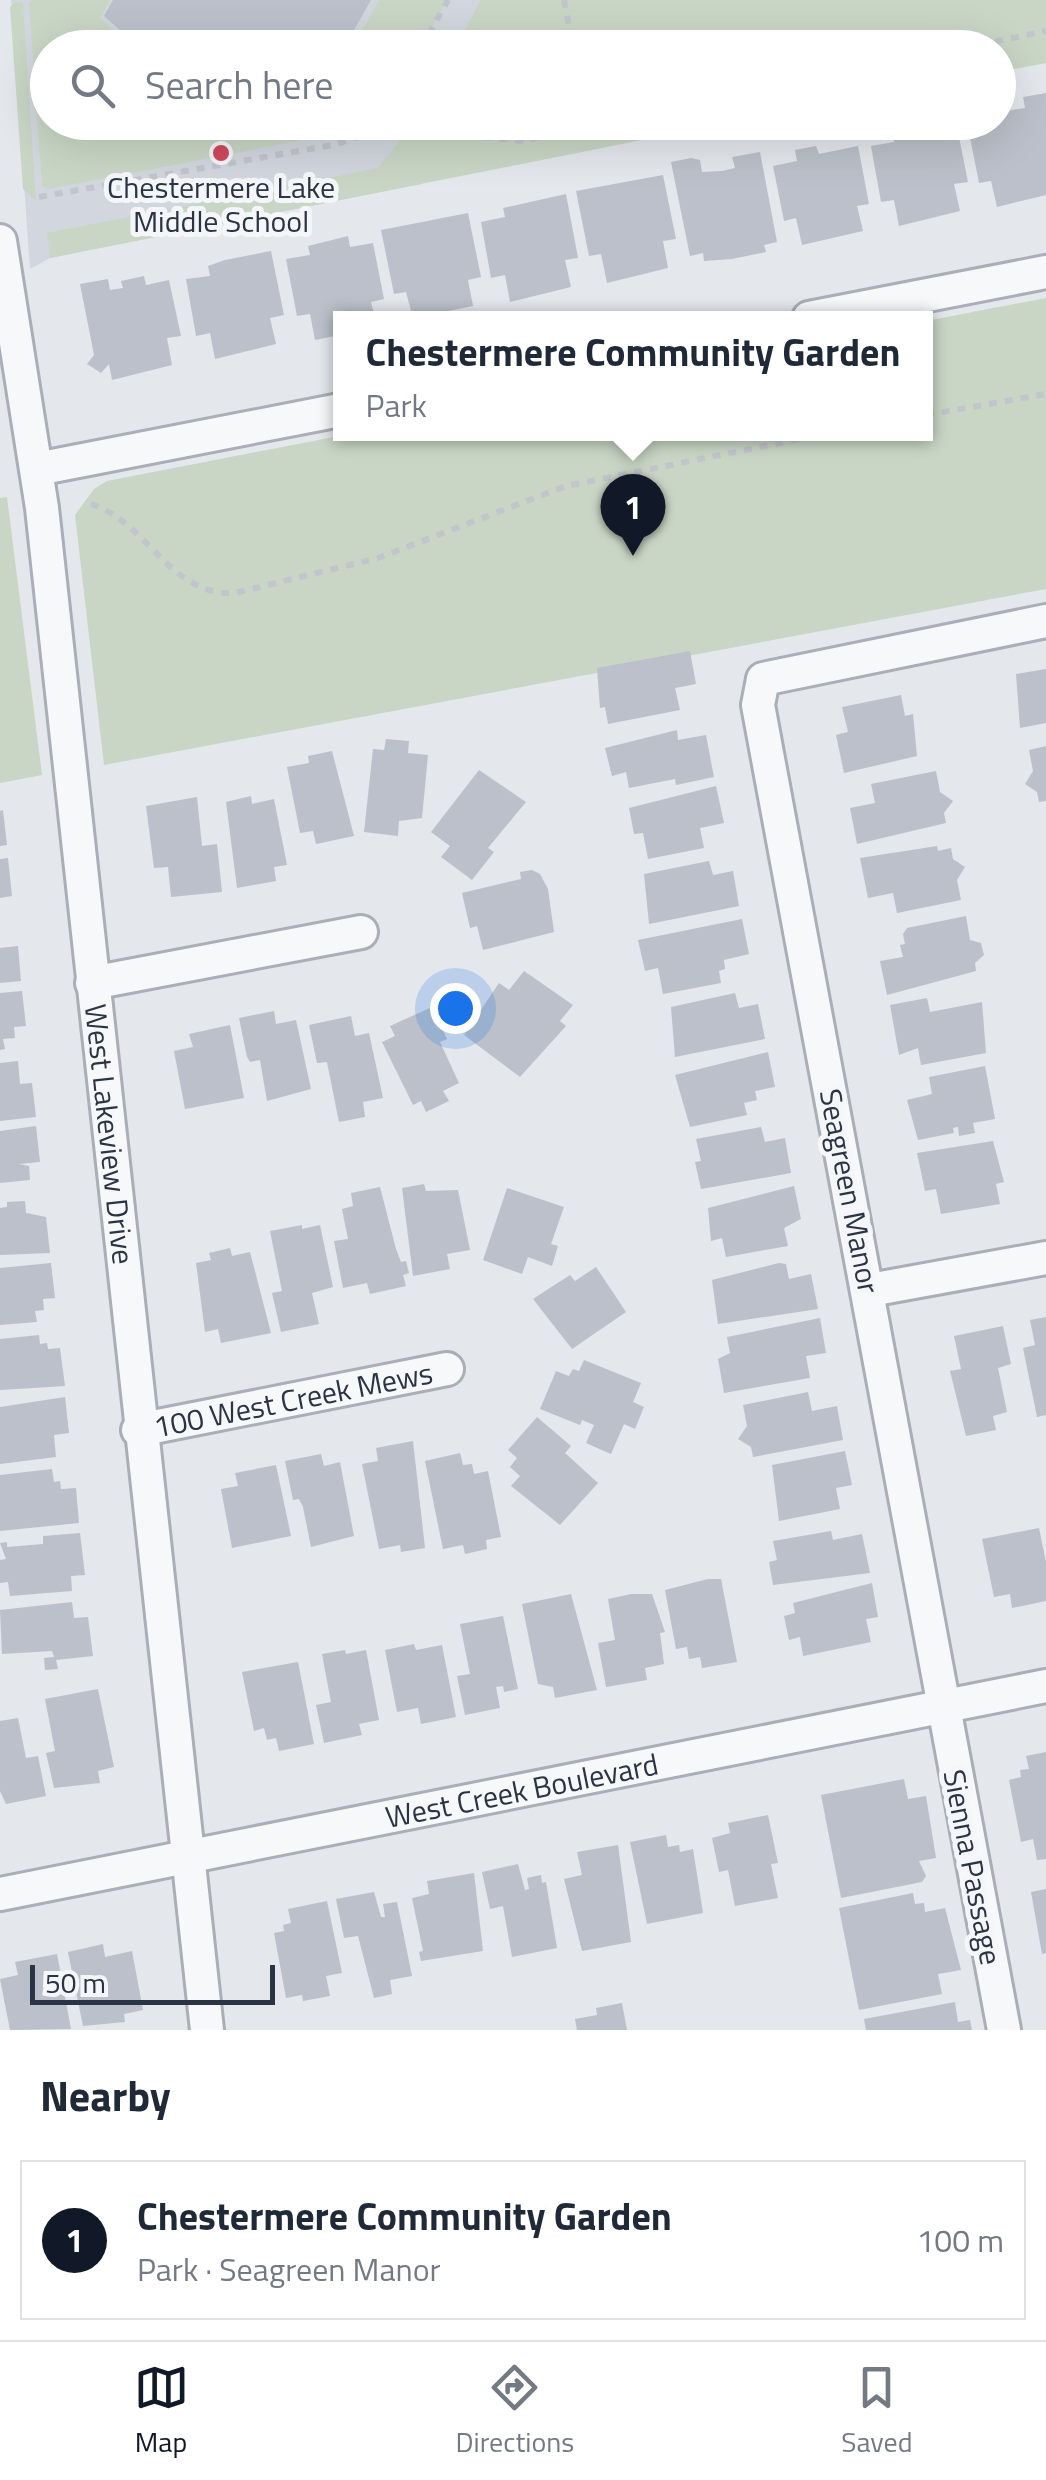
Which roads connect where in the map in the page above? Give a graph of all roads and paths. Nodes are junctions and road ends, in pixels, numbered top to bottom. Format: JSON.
{"nodes":[{"id":1,"x":448,"y":0,"type":"edge"},
{"id":2,"x":564,"y":0,"type":"edge"},
{"id":3,"x":431,"y":30,"type":"edge"},
{"id":4,"x":570,"y":30,"type":"edge"},
{"id":5,"x":1046,"y":31,"type":"edge"},
{"id":6,"x":1016,"y":37,"type":"edge"},
{"id":7,"x":348,"y":140,"type":"edge"},
{"id":8,"x":39,"y":197,"type":"dead end"},
{"id":9,"x":0,"y":241,"type":"edge"},
{"id":10,"x":1046,"y":272,"type":"edge"},
{"id":11,"x":845,"y":311,"type":"edge"},
{"id":12,"x":1046,"y":394,"type":"edge"},
{"id":13,"x":333,"y":411,"type":"edge"},
{"id":14,"x":933,"y":414,"type":"edge"},
{"id":15,"x":789,"y":441,"type":"edge"},
{"id":16,"x":37,"y":469,"type":"junction"},
{"id":17,"x":90,"y":504,"type":"dead end"},
{"id":18,"x":1046,"y":621,"type":"edge"},
{"id":19,"x":361,"y":932,"type":"dead end"},
{"id":20,"x":92,"y":983,"type":"junction"},
{"id":21,"x":1046,"y":1258,"type":"edge"},
{"id":22,"x":870,"y":1290,"type":"junction"},
{"id":23,"x":447,"y":1369,"type":"dead end"},
{"id":24,"x":138,"y":1430,"type":"junction"},
{"id":25,"x":1046,"y":1686,"type":"edge"},
{"id":26,"x":942,"y":1704,"type":"junction"},
{"id":27,"x":190,"y":1858,"type":"junction"},
{"id":28,"x":0,"y":1894,"type":"edge"},
{"id":29,"x":206,"y":2030,"type":"edge"},
{"id":30,"x":1004,"y":2030,"type":"edge"}],
"edges":[{"from":1,"to":3,"type":"path"},
{"from":2,"to":4,"type":"path"},
{"from":5,"to":6,"type":"path"},
{"from":7,"to":8,"type":"path"},
{"from":9,"to":16,"type":"street","name":"West Lakeview Drive"},
{"from":10,"to":11,"type":"street"},
{"from":12,"to":14,"type":"path"},
{"from":13,"to":16,"type":"street"},
{"from":15,"to":17,"type":"path"},
{"from":16,"to":20,"type":"street","name":"West Lakeview Drive"},
{"from":18,"to":22,"type":"street","name":"Seagreen Manor"},
{"from":19,"to":20,"type":"street"},
{"from":20,"to":24,"type":"street","name":"West Lakeview Drive"},
{"from":21,"to":22,"type":"street"},
{"from":22,"to":26,"type":"street","name":"Seagreen Manor"},
{"from":23,"to":24,"type":"street","name":"100 West Creek Mews"},
{"from":24,"to":27,"type":"street","name":"West Lakeview Drive"},
{"from":25,"to":26,"type":"street","name":"West Creek Boulevard"},
{"from":26,"to":27,"type":"street","name":"West Creek Boulevard"},
{"from":26,"to":30,"type":"street","name":"Sienna Passage"},
{"from":27,"to":28,"type":"street","name":"West Creek Boulevard"},
{"from":27,"to":29,"type":"street","name":"West Lakeview Drive"}]}
